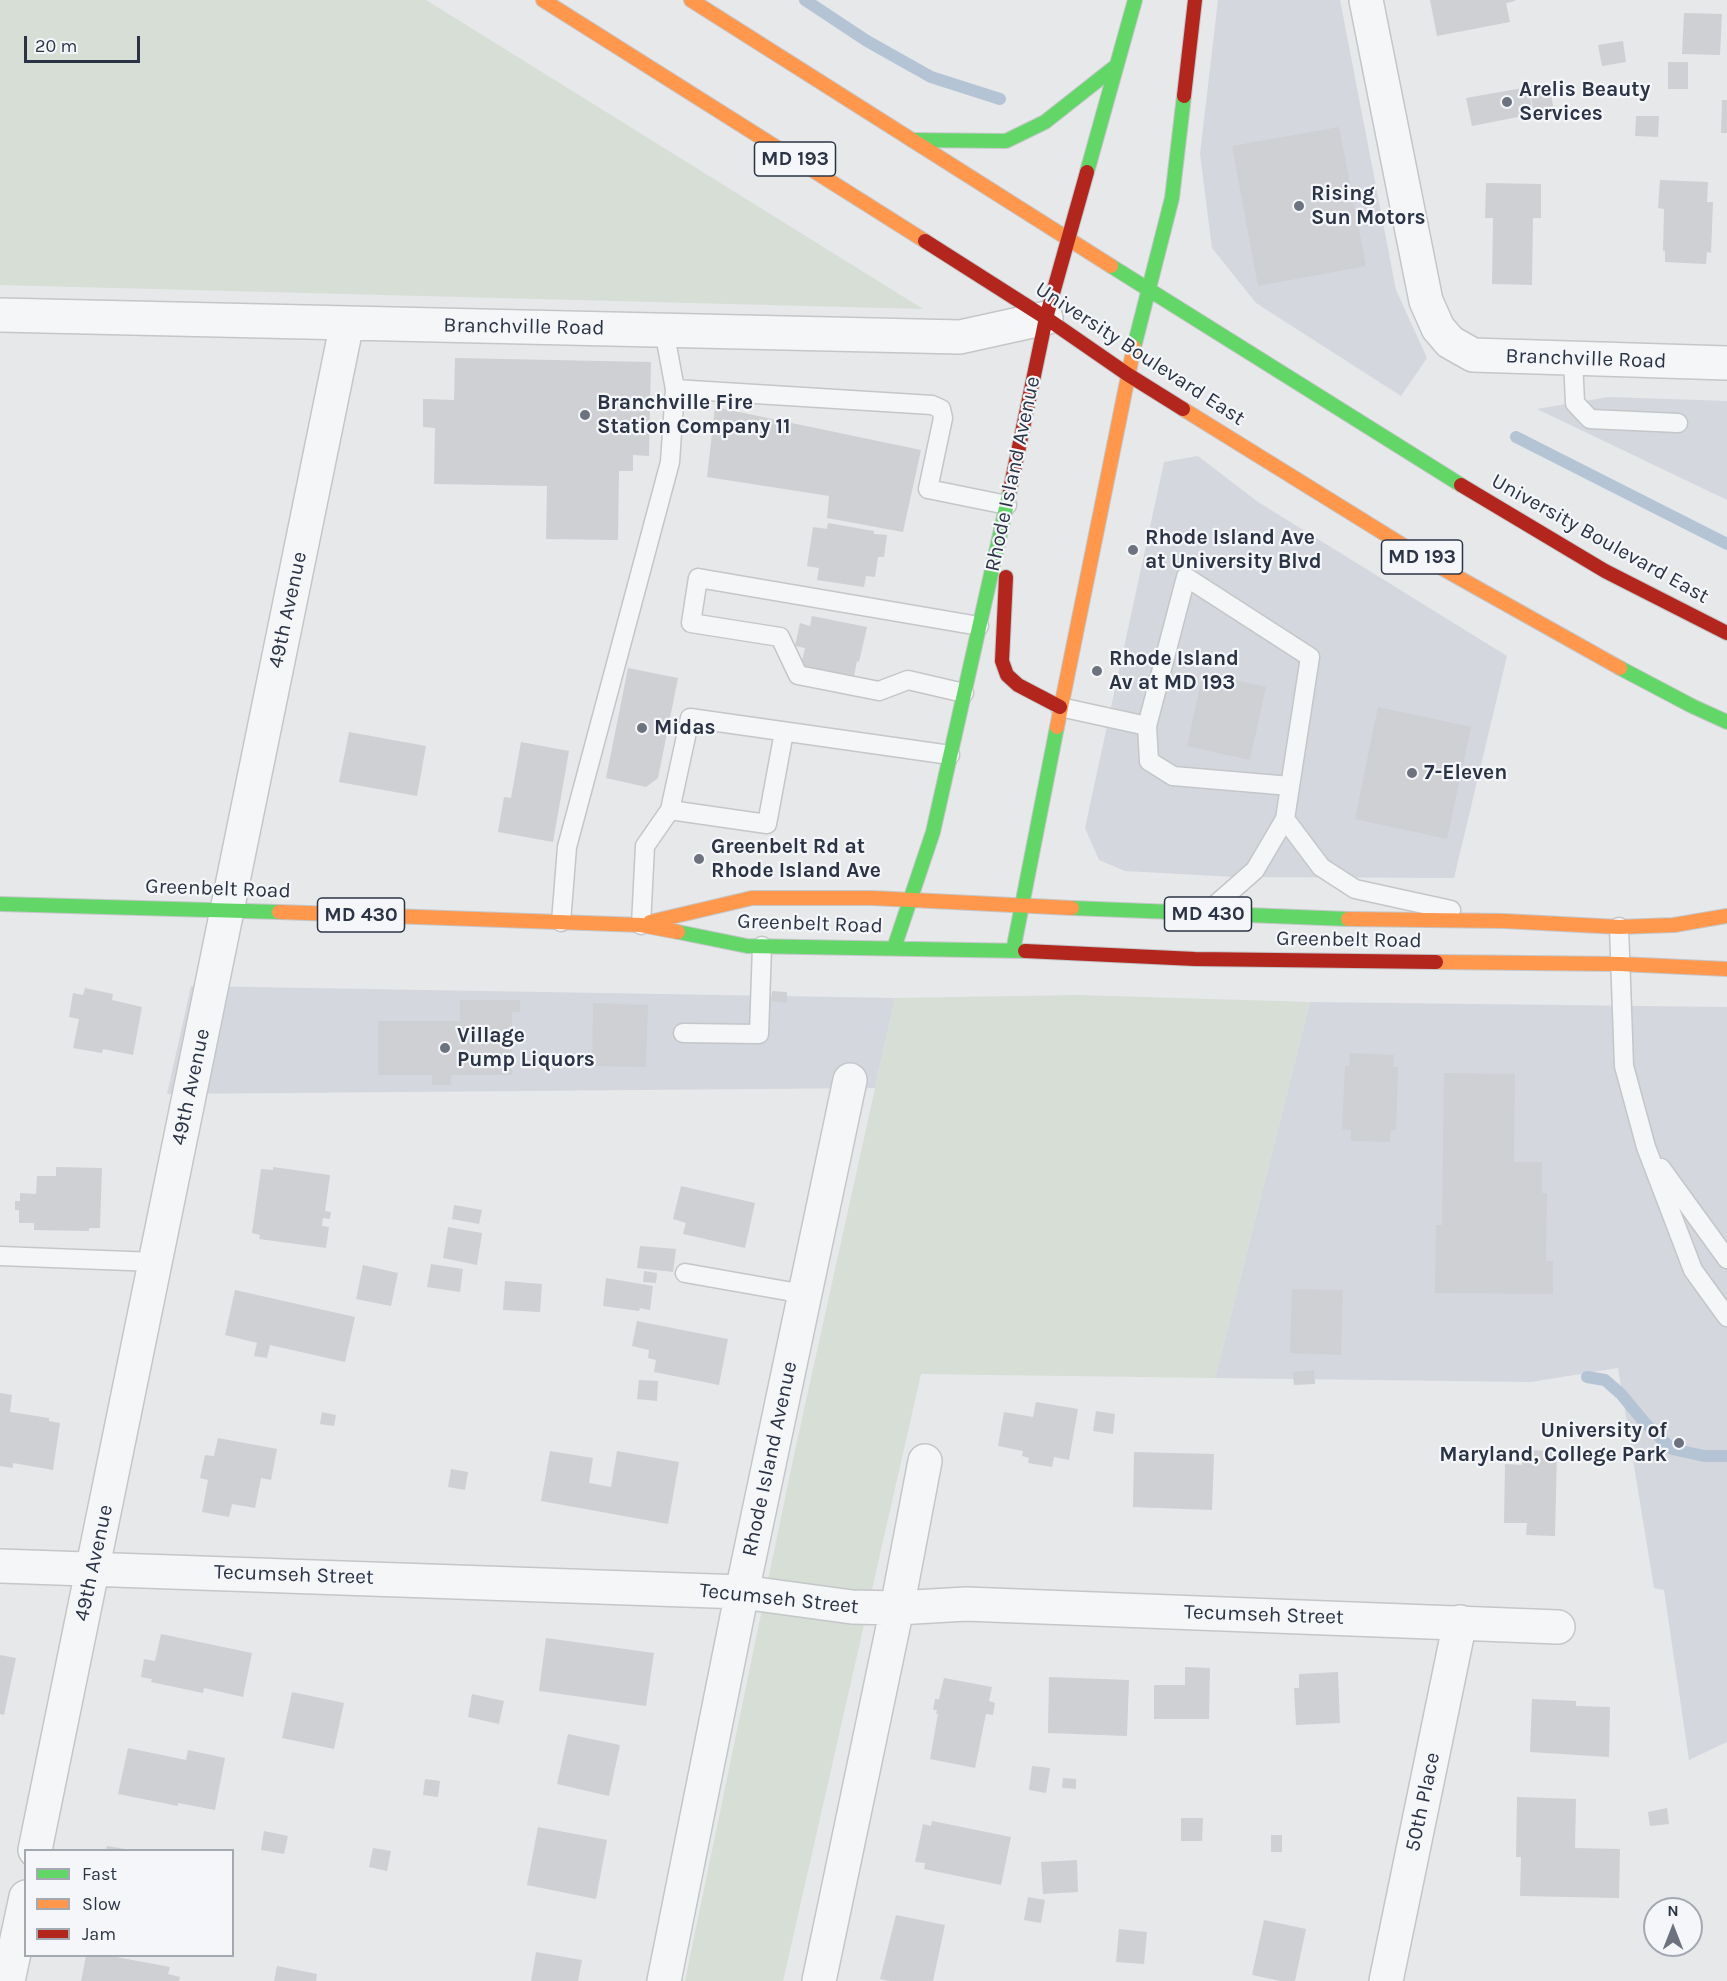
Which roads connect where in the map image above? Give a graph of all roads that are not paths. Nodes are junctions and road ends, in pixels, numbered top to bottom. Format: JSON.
{"nodes":[{"id":1,"x":543,"y":0,"type":"edge"},
{"id":2,"x":691,"y":0,"type":"edge"},
{"id":3,"x":1135,"y":0,"type":"edge"},
{"id":4,"x":1195,"y":0,"type":"edge"},
{"id":5,"x":1366,"y":0,"type":"edge"},
{"id":6,"x":1116,"y":66,"type":"junction"},
{"id":7,"x":912,"y":140,"type":"junction"},
{"id":8,"x":1068,"y":239,"type":"junction"},
{"id":9,"x":1149,"y":291,"type":"junction"},
{"id":10,"x":0,"y":315,"type":"edge"},
{"id":11,"x":1046,"y":318,"type":"junction"},
{"id":12,"x":347,"y":323,"type":"junction"},
{"id":13,"x":664,"y":330,"type":"junction"},
{"id":14,"x":1573,"y":359,"type":"junction"},
{"id":15,"x":1727,"y":363,"type":"edge"},
{"id":16,"x":1127,"y":374,"type":"junction"},
{"id":17,"x":675,"y":389,"type":"junction"},
{"id":18,"x":1678,"y":423,"type":"dead end"},
{"id":19,"x":1011,"y":485,"type":"junction"},
{"id":20,"x":1007,"y":505,"type":"junction"},
{"id":21,"x":979,"y":627,"type":"junction"},
{"id":22,"x":1727,"y":633,"type":"edge"},
{"id":23,"x":964,"y":693,"type":"junction"},
{"id":24,"x":1060,"y":707,"type":"junction"},
{"id":25,"x":1727,"y":722,"type":"edge"},
{"id":26,"x":1148,"y":726,"type":"junction"},
{"id":27,"x":784,"y":732,"type":"junction"},
{"id":28,"x":950,"y":755,"type":"junction"},
{"id":29,"x":1290,"y":786,"type":"junction"},
{"id":30,"x":670,"y":810,"type":"junction"},
{"id":31,"x":1285,"y":819,"type":"junction"},
{"id":32,"x":912,"y":900,"type":"junction"},
{"id":33,"x":0,"y":904,"type":"edge"},
{"id":34,"x":1022,"y":905,"type":"junction"},
{"id":35,"x":227,"y":910,"type":"junction"},
{"id":36,"x":1204,"y":914,"type":"junction"},
{"id":37,"x":1727,"y":916,"type":"edge"},
{"id":38,"x":1504,"y":921,"type":"junction"},
{"id":39,"x":561,"y":922,"type":"junction"},
{"id":40,"x":641,"y":924,"type":"junction"},
{"id":41,"x":1618,"y":927,"type":"junction"},
{"id":42,"x":762,"y":946,"type":"junction"},
{"id":43,"x":894,"y":948,"type":"junction"},
{"id":44,"x":1013,"y":951,"type":"junction"},
{"id":45,"x":1620,"y":964,"type":"junction"},
{"id":46,"x":1727,"y":969,"type":"edge"},
{"id":47,"x":683,"y":1034,"type":"dead end"},
{"id":48,"x":850,"y":1080,"type":"dead end"},
{"id":49,"x":1646,"y":1147,"type":"junction"},
{"id":50,"x":0,"y":1256,"type":"edge"},
{"id":51,"x":1727,"y":1259,"type":"edge"},
{"id":52,"x":155,"y":1262,"type":"junction"},
{"id":53,"x":685,"y":1273,"type":"dead end"},
{"id":54,"x":804,"y":1294,"type":"junction"},
{"id":55,"x":1727,"y":1317,"type":"edge"},
{"id":56,"x":925,"y":1461,"type":"dead end"},
{"id":57,"x":0,"y":1566,"type":"edge"},
{"id":58,"x":93,"y":1568,"type":"junction"},
{"id":59,"x":742,"y":1592,"type":"junction"},
{"id":60,"x":897,"y":1608,"type":"junction"},
{"id":61,"x":1460,"y":1622,"type":"junction"},
{"id":62,"x":1558,"y":1627,"type":"dead end"},
{"id":63,"x":35,"y":1849,"type":"edge"},
{"id":64,"x":24,"y":1906,"type":"edge"},
{"id":65,"x":8,"y":1981,"type":"edge"},
{"id":66,"x":664,"y":1981,"type":"edge"},
{"id":67,"x":819,"y":1981,"type":"edge"},
{"id":68,"x":1386,"y":1981,"type":"edge"}],
"edges":[{"from":1,"to":11,"type":"main road","name":"University Boulevard East","number":"MD 193"},
{"from":2,"to":7,"type":"main road","name":"University Boulevard East"},
{"from":3,"to":6,"type":"main road","name":"Rhode Island Avenue"},
{"from":4,"to":9,"type":"main road"},
{"from":5,"to":14,"type":"street","name":"Branchville Road"},
{"from":6,"to":7,"type":"main road"},
{"from":6,"to":8,"type":"main road","name":"Rhode Island Avenue"},
{"from":7,"to":8,"type":"main road","name":"University Boulevard East"},
{"from":8,"to":9,"type":"main road","name":"University Boulevard East"},
{"from":8,"to":11,"type":"main road","name":"Rhode Island Avenue"},
{"from":9,"to":16,"type":"main road"},
{"from":9,"to":22,"type":"main road","name":"University Boulevard East"},
{"from":10,"to":12,"type":"street","name":"Branchville Road"},
{"from":11,"to":13,"type":"street","name":"Branchville Road"},
{"from":11,"to":16,"type":"main road","name":"University Boulevard East","number":"MD 193"},
{"from":11,"to":19,"type":"main road","name":"Rhode Island Avenue"},
{"from":12,"to":13,"type":"street","name":"Branchville Road"},
{"from":12,"to":35,"type":"street","name":"49th Avenue"},
{"from":13,"to":17,"type":"lane"},
{"from":14,"to":15,"type":"street","name":"Branchville Road"},
{"from":14,"to":18,"type":"lane"},
{"from":16,"to":24,"type":"main road"},
{"from":16,"to":25,"type":"main road","name":"University Boulevard East","number":"MD 193"},
{"from":17,"to":20,"type":"lane"},
{"from":17,"to":39,"type":"lane"},
{"from":19,"to":20,"type":"main road","name":"Rhode Island Avenue"},
{"from":19,"to":24,"type":"main road"},
{"from":20,"to":21,"type":"main road","name":"Rhode Island Avenue"},
{"from":21,"to":23,"type":"main road","name":"Rhode Island Avenue"},
{"from":21,"to":23,"type":"lane"},
{"from":23,"to":28,"type":"main road","name":"Rhode Island Avenue"},
{"from":24,"to":26,"type":"lane"},
{"from":24,"to":34,"type":"main road"},
{"from":26,"to":29,"type":"lane"},
{"from":26,"to":29,"type":"lane"},
{"from":27,"to":28,"type":"lane"},
{"from":27,"to":30,"type":"lane"},
{"from":27,"to":30,"type":"lane"},
{"from":28,"to":32,"type":"main road","name":"Rhode Island Avenue"},
{"from":29,"to":31,"type":"lane"},
{"from":30,"to":40,"type":"lane"},
{"from":31,"to":36,"type":"lane"},
{"from":31,"to":38,"type":"lane"},
{"from":32,"to":34,"type":"main road","number":"MD 430"},
{"from":32,"to":40,"type":"main road","number":"MD 430"},
{"from":32,"to":43,"type":"main road","name":"Rhode Island Avenue"},
{"from":33,"to":35,"type":"main road","name":"Greenbelt Road","number":"MD 430"},
{"from":34,"to":36,"type":"main road","number":"MD 430"},
{"from":34,"to":44,"type":"main road"},
{"from":35,"to":39,"type":"main road","name":"Greenbelt Road","number":"MD 430"},
{"from":35,"to":52,"type":"street","name":"49th Avenue"},
{"from":36,"to":38,"type":"main road","number":"MD 430"},
{"from":37,"to":41,"type":"main road","number":"MD 430"},
{"from":38,"to":41,"type":"main road","number":"MD 430"},
{"from":39,"to":40,"type":"main road","name":"Greenbelt Road","number":"MD 430"},
{"from":40,"to":42,"type":"main road","name":"Greenbelt Road","number":"MD 430"},
{"from":41,"to":45,"type":"lane"},
{"from":42,"to":43,"type":"main road","name":"Greenbelt Road","number":"MD 430"},
{"from":42,"to":47,"type":"lane"},
{"from":43,"to":44,"type":"main road","name":"Greenbelt Road","number":"MD 430"},
{"from":44,"to":45,"type":"main road","name":"Greenbelt Road","number":"MD 430"},
{"from":45,"to":46,"type":"main road","number":"MD 430"},
{"from":45,"to":49,"type":"lane"},
{"from":48,"to":54,"type":"street","name":"Rhode Island Avenue"},
{"from":49,"to":51,"type":"lane"},
{"from":49,"to":55,"type":"lane"},
{"from":50,"to":52,"type":"lane"},
{"from":52,"to":58,"type":"street","name":"49th Avenue"},
{"from":53,"to":54,"type":"lane"},
{"from":54,"to":59,"type":"street","name":"Rhode Island Avenue"},
{"from":56,"to":60,"type":"street"},
{"from":57,"to":58,"type":"street","name":"Tecumseh Street"},
{"from":58,"to":59,"type":"street","name":"Tecumseh Street"},
{"from":58,"to":63,"type":"street","name":"49th Avenue"},
{"from":59,"to":60,"type":"street","name":"Tecumseh Street"},
{"from":59,"to":66,"type":"street","name":"Rhode Island Avenue"},
{"from":60,"to":61,"type":"street","name":"Tecumseh Street"},
{"from":60,"to":67,"type":"street"},
{"from":61,"to":62,"type":"street","name":"Tecumseh Street"},
{"from":61,"to":68,"type":"street","name":"50th Place"},
{"from":64,"to":65,"type":"street"}]}
